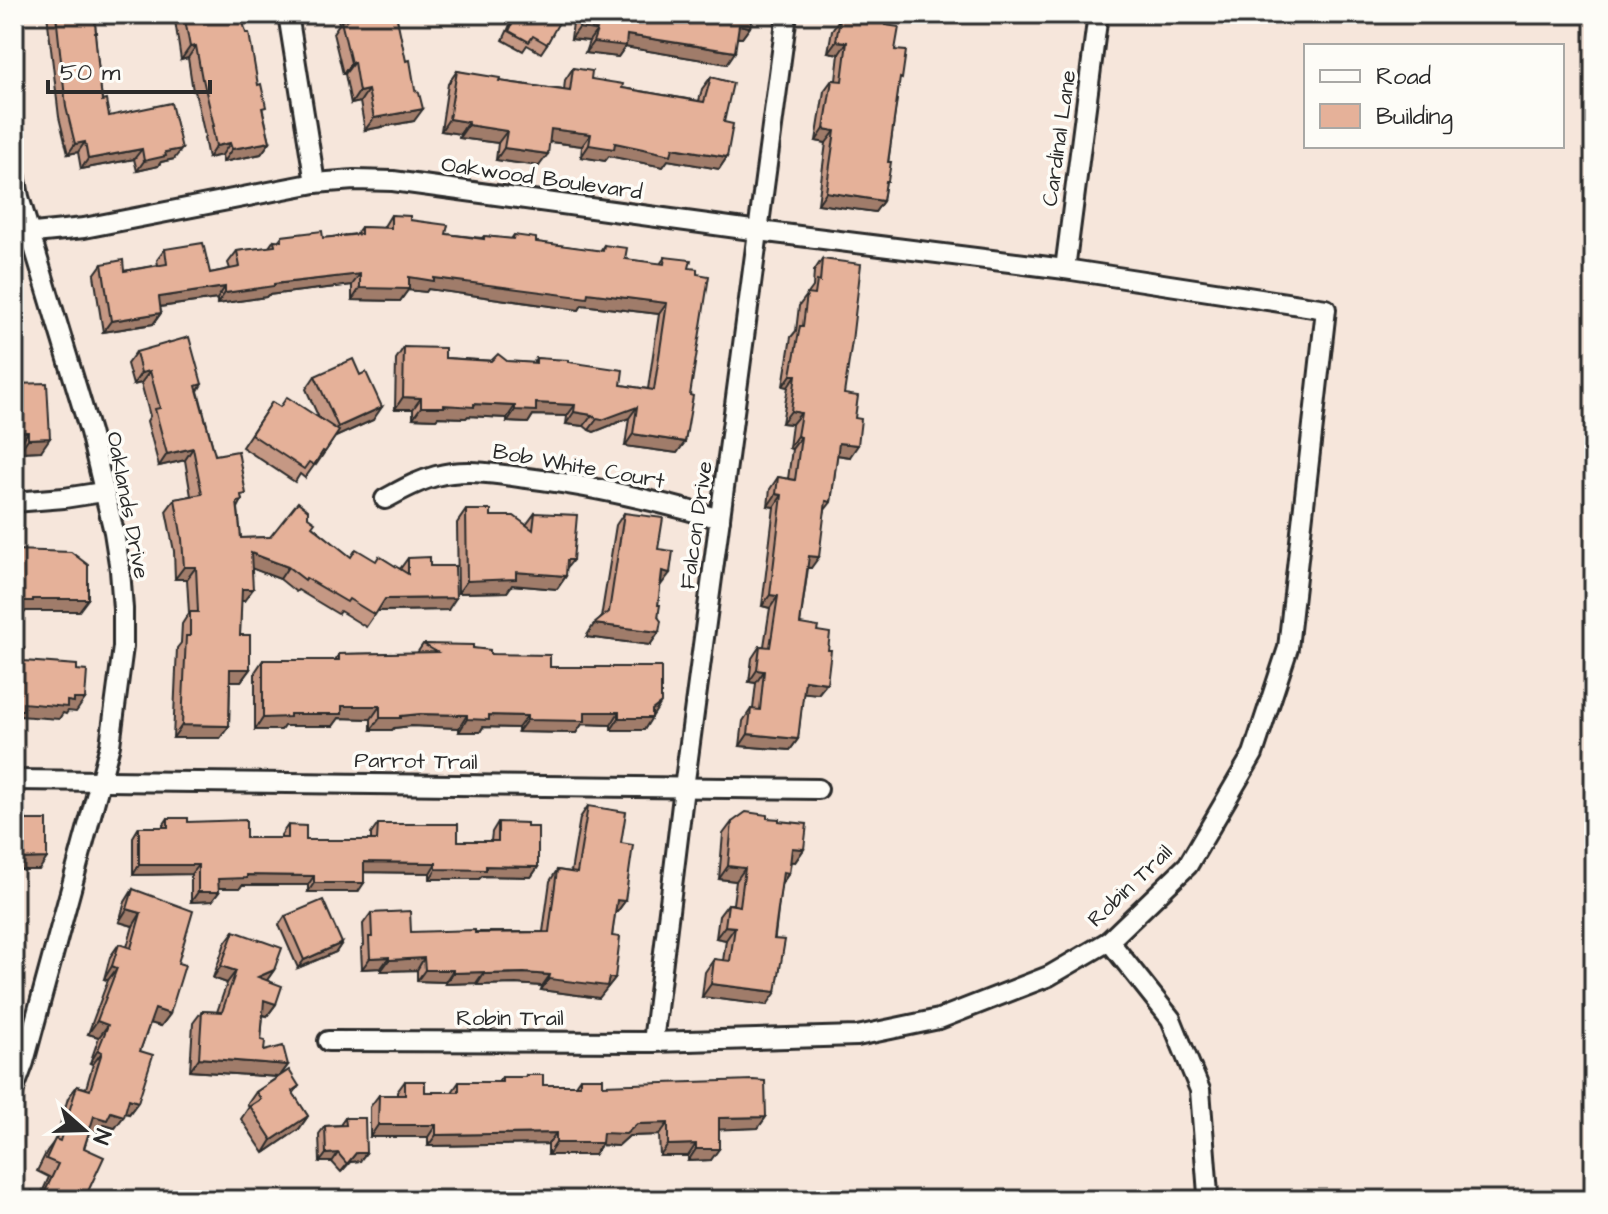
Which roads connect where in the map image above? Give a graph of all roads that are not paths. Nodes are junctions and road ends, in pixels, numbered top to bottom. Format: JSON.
{"nodes":[{"id":1,"x":288,"y":14,"type":"edge"},
{"id":2,"x":787,"y":14,"type":"edge"},
{"id":3,"x":1098,"y":14,"type":"edge"},
{"id":4,"x":14,"y":168,"type":"edge"},
{"id":5,"x":315,"y":183,"type":"junction"},
{"id":6,"x":759,"y":231,"type":"junction"},
{"id":7,"x":23,"y":235,"type":"edge"},
{"id":8,"x":1065,"y":269,"type":"junction"},
{"id":9,"x":103,"y":492,"type":"junction"},
{"id":10,"x":385,"y":499,"type":"dead end"},
{"id":11,"x":14,"y":502,"type":"edge"},
{"id":12,"x":720,"y":519,"type":"junction"},
{"id":13,"x":14,"y":780,"type":"edge"},
{"id":14,"x":101,"y":781,"type":"junction"},
{"id":15,"x":684,"y":788,"type":"junction"},
{"id":16,"x":818,"y":789,"type":"dead end"},
{"id":17,"x":1109,"y":941,"type":"junction"},
{"id":18,"x":328,"y":1041,"type":"dead end"},
{"id":19,"x":653,"y":1042,"type":"junction"},
{"id":20,"x":19,"y":1062,"type":"edge"},
{"id":21,"x":14,"y":1089,"type":"edge"},
{"id":22,"x":1207,"y":1200,"type":"edge"}],
"edges":[{"from":1,"to":5,"type":"street"},
{"from":2,"to":6,"type":"street","name":"Falcon Drive"},
{"from":3,"to":8,"type":"street","name":"Cardinal Lane"},
{"from":4,"to":7,"type":"street","name":"Oaklands Drive"},
{"from":5,"to":6,"type":"street","name":"Oakwood Boulevard"},
{"from":5,"to":7,"type":"street","name":"Oakwood Boulevard"},
{"from":6,"to":8,"type":"street","name":"Oakwood Boulevard"},
{"from":6,"to":12,"type":"street","name":"Falcon Drive"},
{"from":7,"to":9,"type":"street","name":"Oaklands Drive"},
{"from":8,"to":17,"type":"street","name":"Robin Trail"},
{"from":9,"to":11,"type":"street"},
{"from":9,"to":14,"type":"street","name":"Oaklands Drive"},
{"from":10,"to":12,"type":"street","name":"Bob White Court"},
{"from":12,"to":15,"type":"street","name":"Falcon Drive"},
{"from":13,"to":14,"type":"street","name":"Parrot Trail"},
{"from":14,"to":15,"type":"street","name":"Parrot Trail"},
{"from":14,"to":20,"type":"street","name":"Oaklands Drive"},
{"from":15,"to":16,"type":"street","name":"Parrot Trail"},
{"from":15,"to":19,"type":"street","name":"Falcon Drive"},
{"from":17,"to":19,"type":"street","name":"Robin Trail"},
{"from":17,"to":22,"type":"street"},
{"from":18,"to":19,"type":"street","name":"Robin Trail"},
{"from":20,"to":21,"type":"street","name":"Oaklands Drive"}]}
